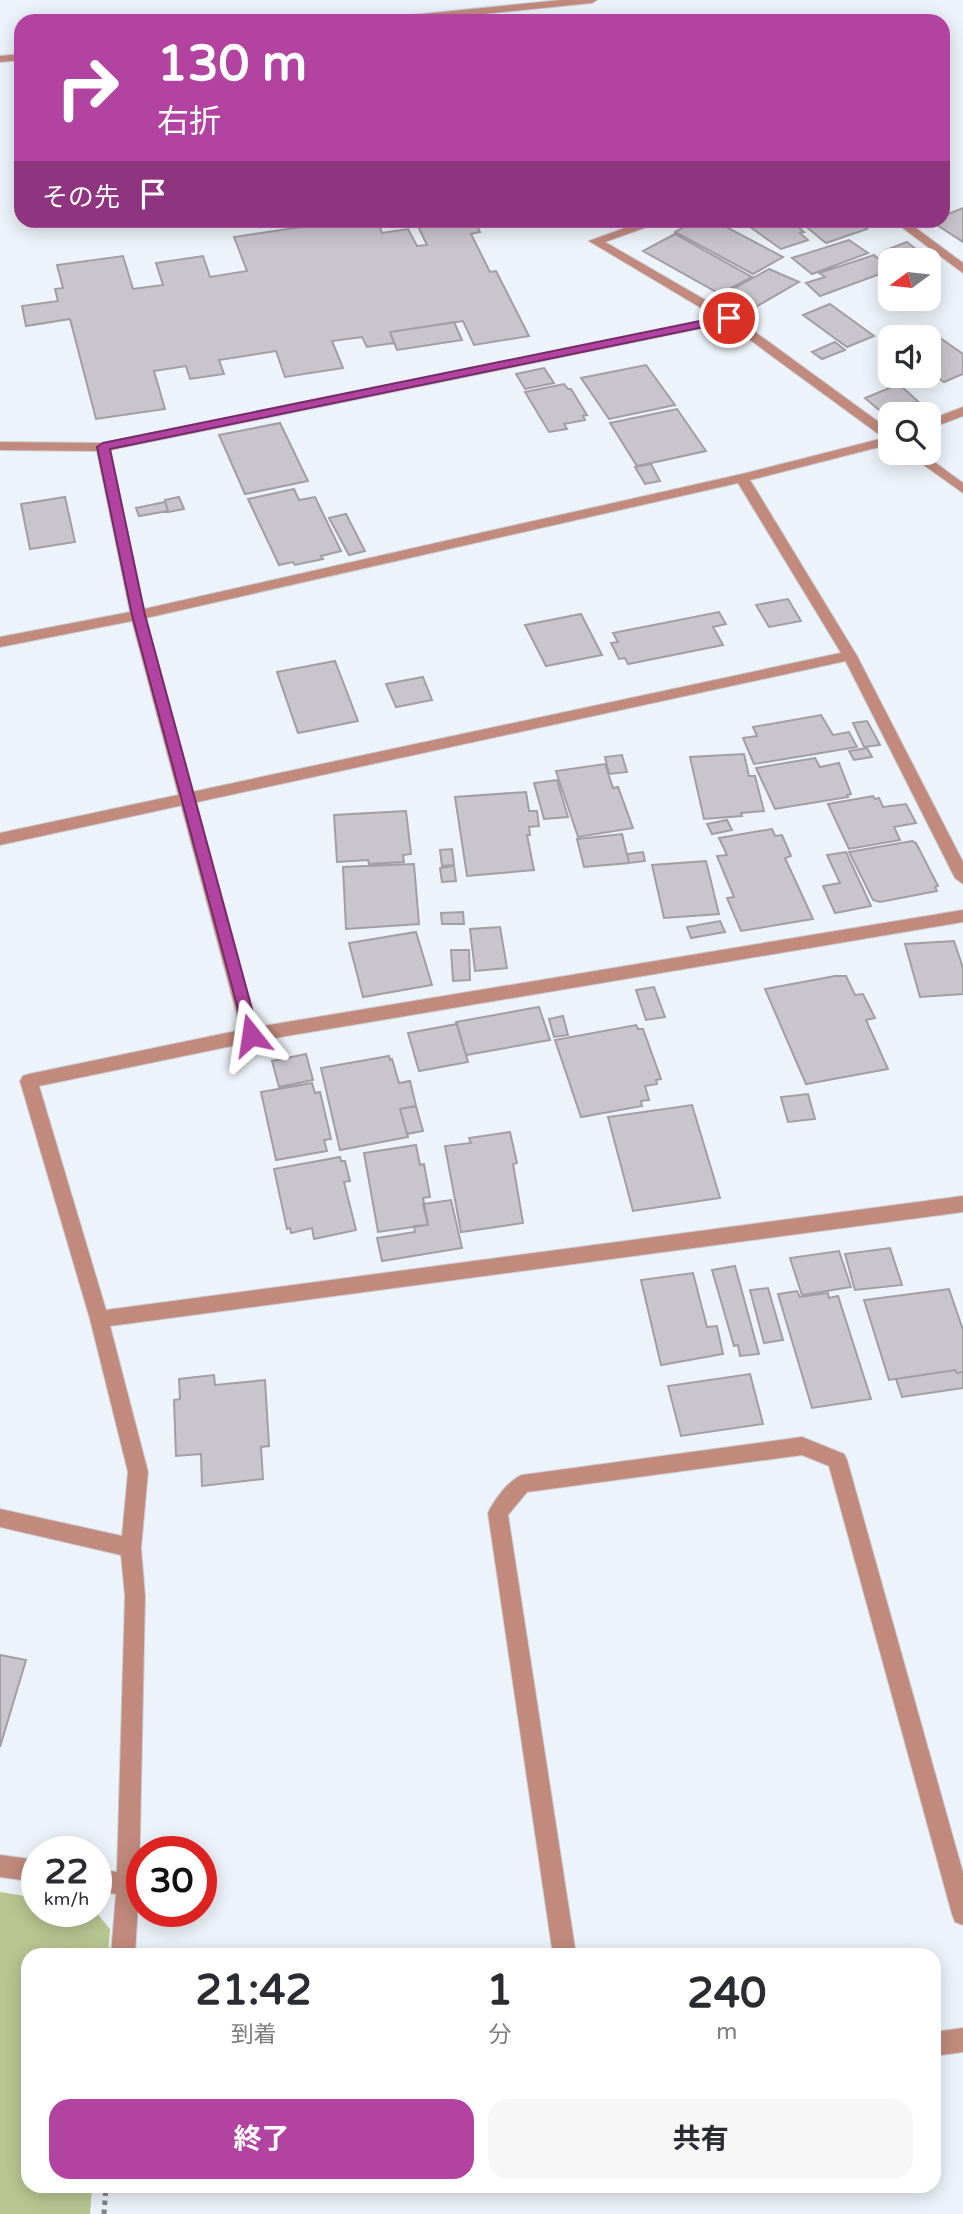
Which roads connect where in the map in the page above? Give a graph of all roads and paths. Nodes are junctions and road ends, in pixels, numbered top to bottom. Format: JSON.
{"nodes":[{"id":1,"x":592,"y":0,"type":"edge"},
{"id":2,"x":452,"y":14,"type":"edge"},
{"id":3,"x":636,"y":228,"type":"edge"},
{"id":4,"x":908,"y":228,"type":"edge"},
{"id":5,"x":963,"y":269,"type":"edge"},
{"id":6,"x":729,"y":318,"type":"junction"},
{"id":7,"x":963,"y":411,"type":"edge"},
{"id":8,"x":941,"y":420,"type":"edge"},
{"id":9,"x":878,"y":429,"type":"edge"},
{"id":10,"x":878,"y":442,"type":"edge"},
{"id":11,"x":0,"y":446,"type":"edge"},
{"id":12,"x":103,"y":447,"type":"junction"},
{"id":13,"x":930,"y":465,"type":"edge"},
{"id":14,"x":743,"y":478,"type":"junction"},
{"id":15,"x":963,"y":489,"type":"edge"},
{"id":16,"x":138,"y":615,"type":"junction"},
{"id":17,"x":0,"y":642,"type":"edge"},
{"id":18,"x":850,"y":656,"type":"junction"},
{"id":19,"x":188,"y":800,"type":"junction"},
{"id":20,"x":0,"y":839,"type":"edge"},
{"id":21,"x":963,"y":878,"type":"edge"},
{"id":22,"x":963,"y":916,"type":"edge"},
{"id":23,"x":251,"y":1035,"type":"junction"},
{"id":24,"x":963,"y":1204,"type":"edge"},
{"id":25,"x":99,"y":1319,"type":"junction"},
{"id":26,"x":0,"y":1518,"type":"edge"},
{"id":27,"x":131,"y":1548,"type":"junction"},
{"id":28,"x":129,"y":1836,"type":"edge"},
{"id":29,"x":0,"y":1866,"type":"edge"},
{"id":30,"x":21,"y":1869,"type":"edge"},
{"id":31,"x":126,"y":1913,"type":"edge"},
{"id":32,"x":963,"y":1914,"type":"edge"},
{"id":33,"x":124,"y":1948,"type":"edge"},
{"id":34,"x":564,"y":1948,"type":"edge"},
{"id":35,"x":963,"y":2040,"type":"edge"},
{"id":36,"x":941,"y":2043,"type":"edge"},
{"id":37,"x":106,"y":2193,"type":"edge"},
{"id":38,"x":104,"y":2214,"type":"edge"}],
"edges":[{"from":1,"to":2,"type":"street"},
{"from":3,"to":6,"type":"street"},
{"from":4,"to":5,"type":"street"},
{"from":6,"to":9,"type":"street"},
{"from":6,"to":12,"type":"street"},
{"from":7,"to":8,"type":"street"},
{"from":10,"to":14,"type":"street"},
{"from":11,"to":12,"type":"street"},
{"from":12,"to":16,"type":"street"},
{"from":13,"to":15,"type":"street"},
{"from":14,"to":16,"type":"street"},
{"from":14,"to":18,"type":"street"},
{"from":16,"to":17,"type":"street"},
{"from":16,"to":19,"type":"street"},
{"from":18,"to":19,"type":"street"},
{"from":18,"to":21,"type":"street"},
{"from":19,"to":20,"type":"street"},
{"from":19,"to":23,"type":"street"},
{"from":22,"to":23,"type":"street"},
{"from":23,"to":25,"type":"street"},
{"from":24,"to":25,"type":"street"},
{"from":25,"to":27,"type":"street"},
{"from":26,"to":27,"type":"street"},
{"from":27,"to":28,"type":"street"},
{"from":29,"to":30,"type":"street"},
{"from":31,"to":33,"type":"street"},
{"from":32,"to":34,"type":"street"},
{"from":35,"to":36,"type":"street"},
{"from":37,"to":38,"type":"path"}]}
